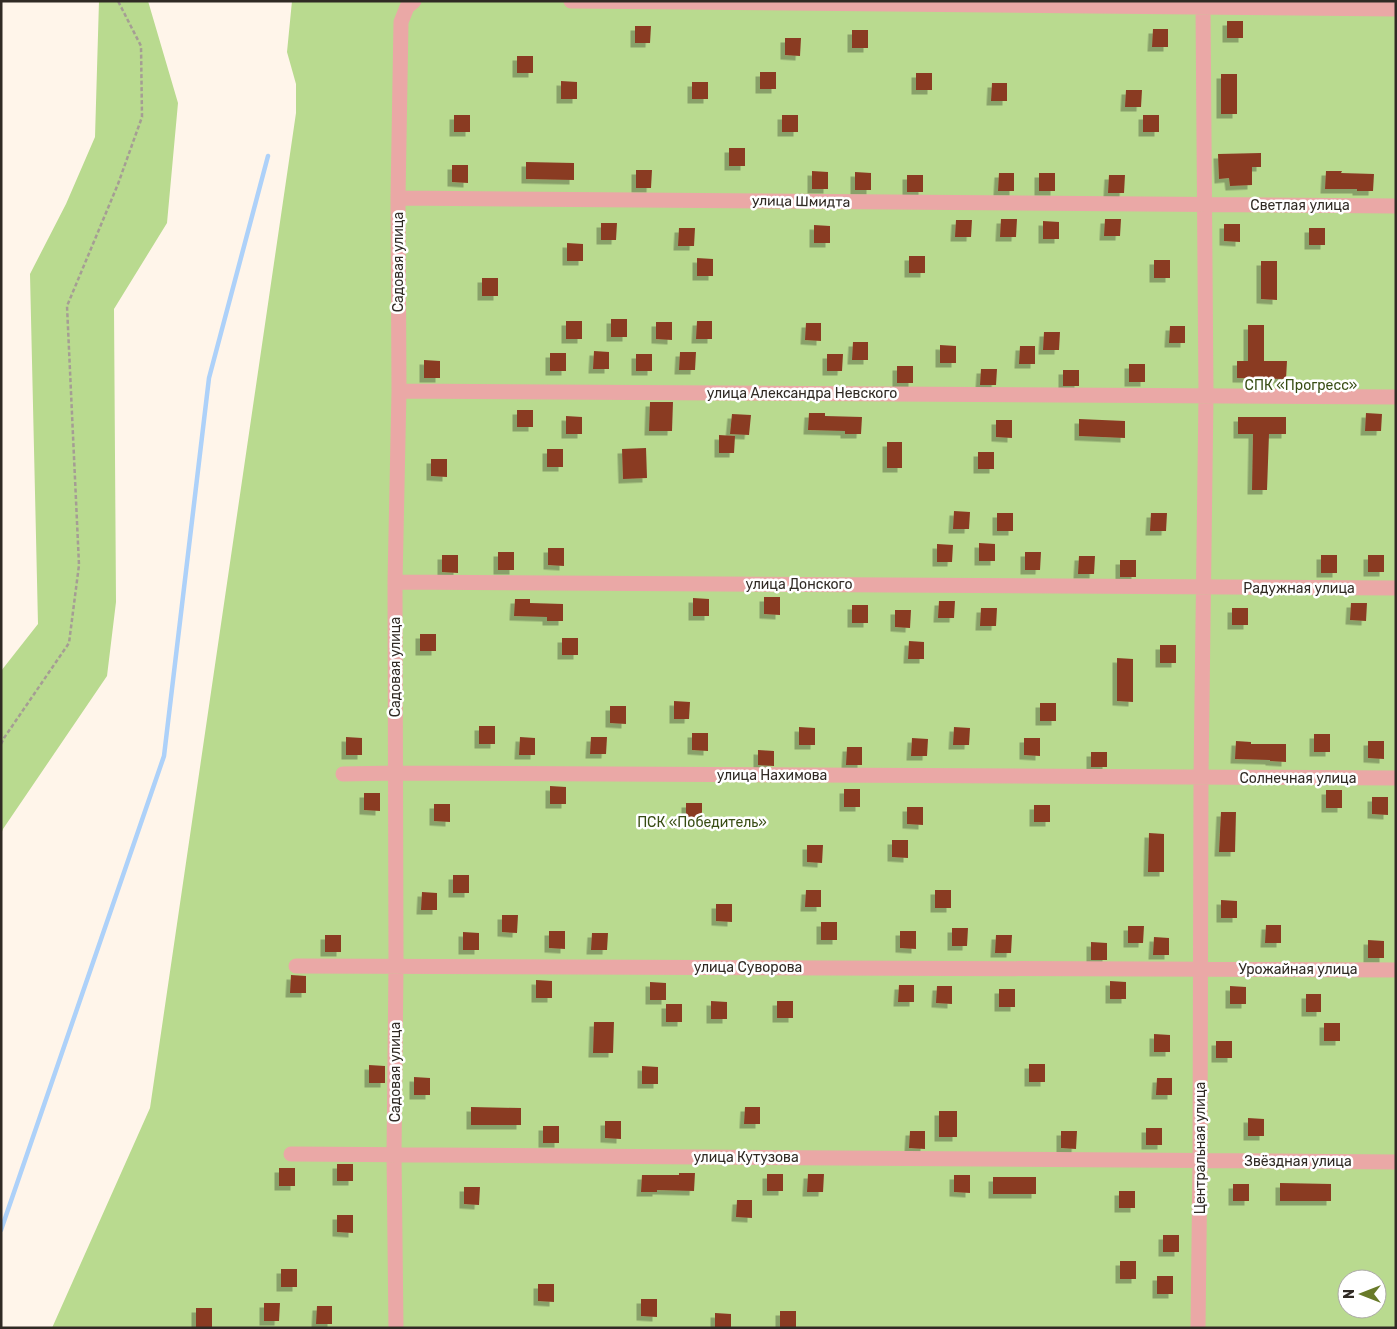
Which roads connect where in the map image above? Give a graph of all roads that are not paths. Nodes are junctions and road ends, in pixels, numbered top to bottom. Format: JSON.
{"nodes":[{"id":1,"x":571,"y":1,"type":"edge"},
{"id":2,"x":411,"y":4,"type":"edge"},
{"id":3,"x":1203,"y":7,"type":"junction"},
{"id":4,"x":1396,"y":9,"type":"edge"},
{"id":5,"x":398,"y":198,"type":"junction"},
{"id":6,"x":1204,"y":205,"type":"junction"},
{"id":7,"x":1396,"y":206,"type":"edge"},
{"id":8,"x":399,"y":391,"type":"junction"},
{"id":9,"x":1206,"y":395,"type":"junction"},
{"id":10,"x":1396,"y":397,"type":"edge"},
{"id":11,"x":395,"y":582,"type":"junction"},
{"id":12,"x":1203,"y":587,"type":"junction"},
{"id":13,"x":1396,"y":588,"type":"edge"},
{"id":14,"x":395,"y":773,"type":"junction"},
{"id":15,"x":343,"y":774,"type":"dead end"},
{"id":16,"x":1201,"y":778,"type":"junction"},
{"id":17,"x":1396,"y":778,"type":"edge"},
{"id":18,"x":296,"y":966,"type":"dead end"},
{"id":19,"x":396,"y":966,"type":"junction"},
{"id":20,"x":1200,"y":968,"type":"junction"},
{"id":21,"x":1396,"y":970,"type":"edge"},
{"id":22,"x":291,"y":1154,"type":"dead end"},
{"id":23,"x":394,"y":1154,"type":"junction"},
{"id":24,"x":1200,"y":1160,"type":"junction"},
{"id":25,"x":1396,"y":1162,"type":"edge"},
{"id":26,"x":396,"y":1328,"type":"edge"},
{"id":27,"x":1198,"y":1328,"type":"edge"}],
"edges":[{"from":1,"to":3,"type":"street"},
{"from":2,"to":5,"type":"street","name":"Садовая улица"},
{"from":3,"to":4,"type":"street"},
{"from":3,"to":6,"type":"street","name":"Центральная улица"},
{"from":5,"to":6,"type":"street","name":"улица Шмидта"},
{"from":5,"to":8,"type":"street","name":"Садовая улица"},
{"from":6,"to":7,"type":"street","name":"Светлая улица"},
{"from":6,"to":9,"type":"street","name":"Центральная улица"},
{"from":8,"to":9,"type":"street","name":"улица Александра Невского"},
{"from":8,"to":11,"type":"street","name":"Садовая улица"},
{"from":9,"to":10,"type":"street","name":"улица Александра Невского"},
{"from":9,"to":12,"type":"street","name":"Центральная улица"},
{"from":11,"to":12,"type":"street","name":"улица Донского"},
{"from":11,"to":14,"type":"street","name":"Садовая улица"},
{"from":12,"to":13,"type":"street","name":"Радужная улица"},
{"from":12,"to":16,"type":"street","name":"Центральная улица"},
{"from":14,"to":15,"type":"street","name":"улица Нахимова"},
{"from":14,"to":16,"type":"street","name":"улица Нахимова"},
{"from":14,"to":19,"type":"street","name":"Садовая улица"},
{"from":16,"to":17,"type":"street","name":"Солнечная улица"},
{"from":16,"to":20,"type":"street","name":"Центральная улица"},
{"from":18,"to":19,"type":"street","name":"улица Суворова"},
{"from":19,"to":20,"type":"street","name":"улица Суворова"},
{"from":19,"to":23,"type":"street","name":"Садовая улица"},
{"from":20,"to":21,"type":"street","name":"Урожайная улица"},
{"from":20,"to":24,"type":"street","name":"Центральная улица"},
{"from":22,"to":23,"type":"street","name":"улица Кутузова"},
{"from":23,"to":24,"type":"street","name":"улица Кутузова"},
{"from":23,"to":26,"type":"street","name":"Садовая улица"},
{"from":24,"to":25,"type":"street","name":"Звёздная улица"},
{"from":24,"to":27,"type":"street","name":"Центральная улица"}]}
